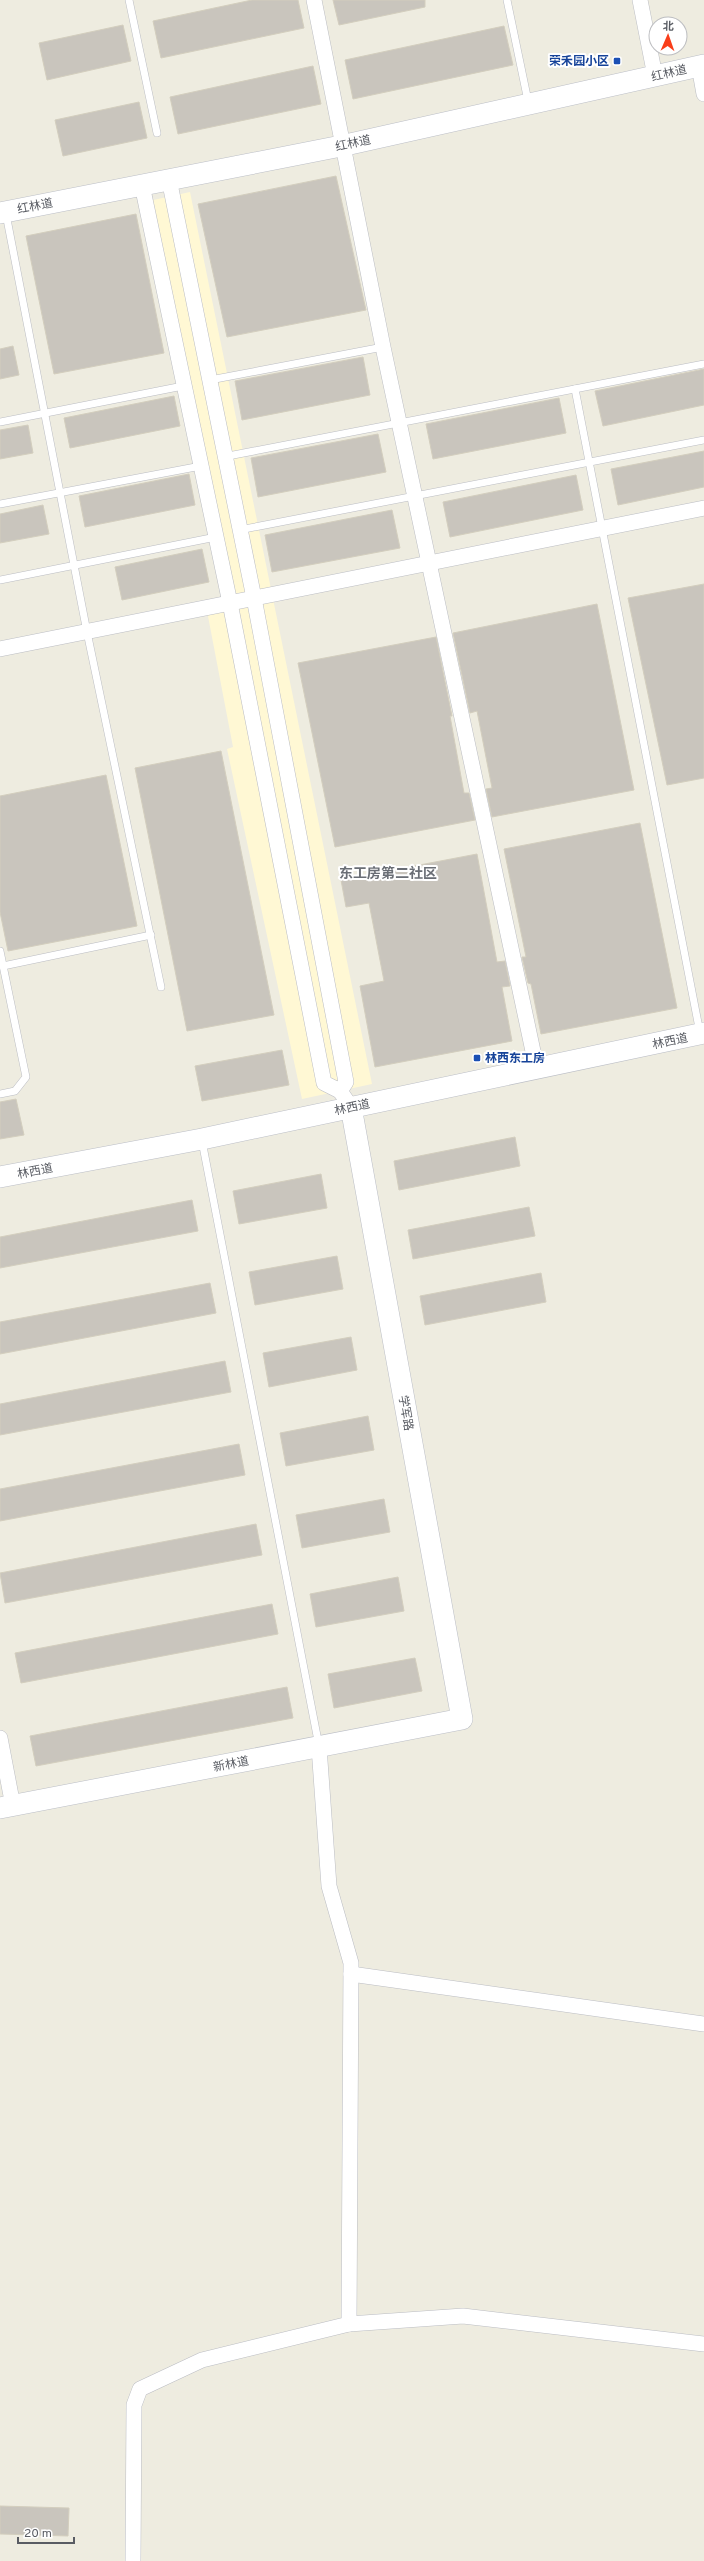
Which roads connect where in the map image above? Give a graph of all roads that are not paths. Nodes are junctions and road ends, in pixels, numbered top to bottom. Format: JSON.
{"nodes":[{"id":1,"x":129,"y":0,"type":"edge"},
{"id":2,"x":314,"y":0,"type":"edge"},
{"id":3,"x":507,"y":0,"type":"edge"},
{"id":4,"x":640,"y":0,"type":"edge"},
{"id":5,"x":702,"y":66,"type":"edge"},
{"id":6,"x":656,"y":76,"type":"junction"},
{"id":7,"x":704,"y":94,"type":"edge"},
{"id":8,"x":529,"y":104,"type":"junction"},
{"id":9,"x":158,"y":133,"type":"dead end"},
{"id":10,"x":341,"y":146,"type":"junction"},
{"id":11,"x":169,"y":180,"type":"junction"},
{"id":12,"x":142,"y":185,"type":"junction"},
{"id":13,"x":3,"y":213,"type":"edge"},
{"id":14,"x":383,"y":347,"type":"junction"},
{"id":15,"x":704,"y":364,"type":"edge"},
{"id":16,"x":210,"y":380,"type":"junction"},
{"id":17,"x":183,"y":386,"type":"junction"},
{"id":18,"x":575,"y":389,"type":"junction"},
{"id":19,"x":46,"y":413,"type":"junction"},
{"id":20,"x":0,"y":422,"type":"edge"},
{"id":21,"x":399,"y":423,"type":"junction"},
{"id":22,"x":704,"y":440,"type":"edge"},
{"id":23,"x":223,"y":457,"type":"junction"},
{"id":24,"x":589,"y":462,"type":"junction"},
{"id":25,"x":201,"y":466,"type":"junction"},
{"id":26,"x":62,"y":493,"type":"junction"},
{"id":27,"x":414,"y":496,"type":"junction"},
{"id":28,"x":0,"y":504,"type":"edge"},
{"id":29,"x":704,"y":508,"type":"edge"},
{"id":30,"x":602,"y":529,"type":"junction"},
{"id":31,"x":239,"y":530,"type":"junction"},
{"id":32,"x":216,"y":537,"type":"junction"},
{"id":33,"x":429,"y":564,"type":"junction"},
{"id":34,"x":75,"y":565,"type":"junction"},
{"id":35,"x":0,"y":580,"type":"edge"},
{"id":36,"x":254,"y":598,"type":"junction"},
{"id":37,"x":230,"y":603,"type":"junction"},
{"id":38,"x":87,"y":632,"type":"junction"},
{"id":39,"x":0,"y":649,"type":"edge"},
{"id":40,"x":151,"y":935,"type":"junction"},
{"id":41,"x":0,"y":951,"type":"edge"},
{"id":42,"x":3,"y":966,"type":"junction"},
{"id":43,"x":161,"y":986,"type":"dead end"},
{"id":44,"x":702,"y":1033,"type":"edge"},
{"id":45,"x":537,"y":1070,"type":"junction"},
{"id":46,"x":0,"y":1094,"type":"edge"},
{"id":47,"x":345,"y":1099,"type":"junction"},
{"id":48,"x":202,"y":1139,"type":"junction"},
{"id":49,"x":0,"y":1177,"type":"edge"},
{"id":50,"x":462,"y":1719,"type":"joint"},
{"id":51,"x":0,"y":1738,"type":"edge"},
{"id":52,"x":320,"y":1747,"type":"junction"},
{"id":53,"x":6,"y":1807,"type":"edge"},
{"id":54,"x":351,"y":1974,"type":"junction"},
{"id":55,"x":704,"y":2024,"type":"edge"},
{"id":56,"x":349,"y":2324,"type":"junction"},
{"id":57,"x":704,"y":2344,"type":"edge"},
{"id":58,"x":133,"y":2561,"type":"edge"}],
"edges":[{"from":1,"to":9,"type":"lane"},
{"from":2,"to":10,"type":"street"},
{"from":3,"to":8,"type":"lane"},
{"from":4,"to":6,"type":"street"},
{"from":5,"to":6,"type":"street","name":"红林道"},
{"from":5,"to":7,"type":"street"},
{"from":6,"to":8,"type":"street","name":"红林道"},
{"from":8,"to":10,"type":"street","name":"红林道"},
{"from":10,"to":11,"type":"street","name":"红林道"},
{"from":10,"to":14,"type":"street"},
{"from":11,"to":12,"type":"street","name":"红林道"},
{"from":11,"to":16,"type":"street"},
{"from":12,"to":13,"type":"street","name":"红林道"},
{"from":12,"to":17,"type":"street"},
{"from":13,"to":19,"type":"lane"},
{"from":14,"to":16,"type":"lane"},
{"from":14,"to":21,"type":"street"},
{"from":15,"to":18,"type":"lane"},
{"from":16,"to":23,"type":"street"},
{"from":17,"to":19,"type":"lane"},
{"from":17,"to":25,"type":"street"},
{"from":18,"to":21,"type":"lane"},
{"from":18,"to":24,"type":"lane"},
{"from":19,"to":20,"type":"lane"},
{"from":19,"to":26,"type":"lane"},
{"from":21,"to":23,"type":"lane"},
{"from":21,"to":27,"type":"street"},
{"from":22,"to":24,"type":"lane"},
{"from":23,"to":31,"type":"street"},
{"from":24,"to":27,"type":"lane"},
{"from":24,"to":30,"type":"lane"},
{"from":25,"to":26,"type":"lane"},
{"from":25,"to":32,"type":"street"},
{"from":26,"to":28,"type":"lane"},
{"from":26,"to":34,"type":"lane"},
{"from":27,"to":31,"type":"lane"},
{"from":27,"to":33,"type":"street"},
{"from":29,"to":30,"type":"street"},
{"from":30,"to":33,"type":"street"},
{"from":30,"to":44,"type":"lane"},
{"from":31,"to":36,"type":"street"},
{"from":32,"to":34,"type":"lane"},
{"from":32,"to":37,"type":"street"},
{"from":33,"to":36,"type":"street"},
{"from":33,"to":45,"type":"street"},
{"from":34,"to":35,"type":"lane"},
{"from":34,"to":38,"type":"lane"},
{"from":36,"to":37,"type":"street"},
{"from":36,"to":47,"type":"street"},
{"from":37,"to":38,"type":"street"},
{"from":37,"to":47,"type":"street"},
{"from":38,"to":39,"type":"street"},
{"from":38,"to":40,"type":"lane"},
{"from":40,"to":42,"type":"lane"},
{"from":40,"to":43,"type":"lane"},
{"from":41,"to":42,"type":"lane"},
{"from":42,"to":46,"type":"lane"},
{"from":44,"to":45,"type":"street","name":"林西道"},
{"from":45,"to":47,"type":"street","name":"林西道"},
{"from":47,"to":48,"type":"street","name":"林西道"},
{"from":47,"to":50,"type":"street","name":"学军路"},
{"from":48,"to":49,"type":"street","name":"林西道"},
{"from":48,"to":52,"type":"lane"},
{"from":50,"to":52,"type":"street","name":"新林道"},
{"from":51,"to":53,"type":"street"},
{"from":52,"to":53,"type":"street","name":"新林道"},
{"from":52,"to":54,"type":"street"},
{"from":54,"to":55,"type":"street"},
{"from":54,"to":56,"type":"street"},
{"from":56,"to":57,"type":"street"},
{"from":56,"to":58,"type":"street"}]}
